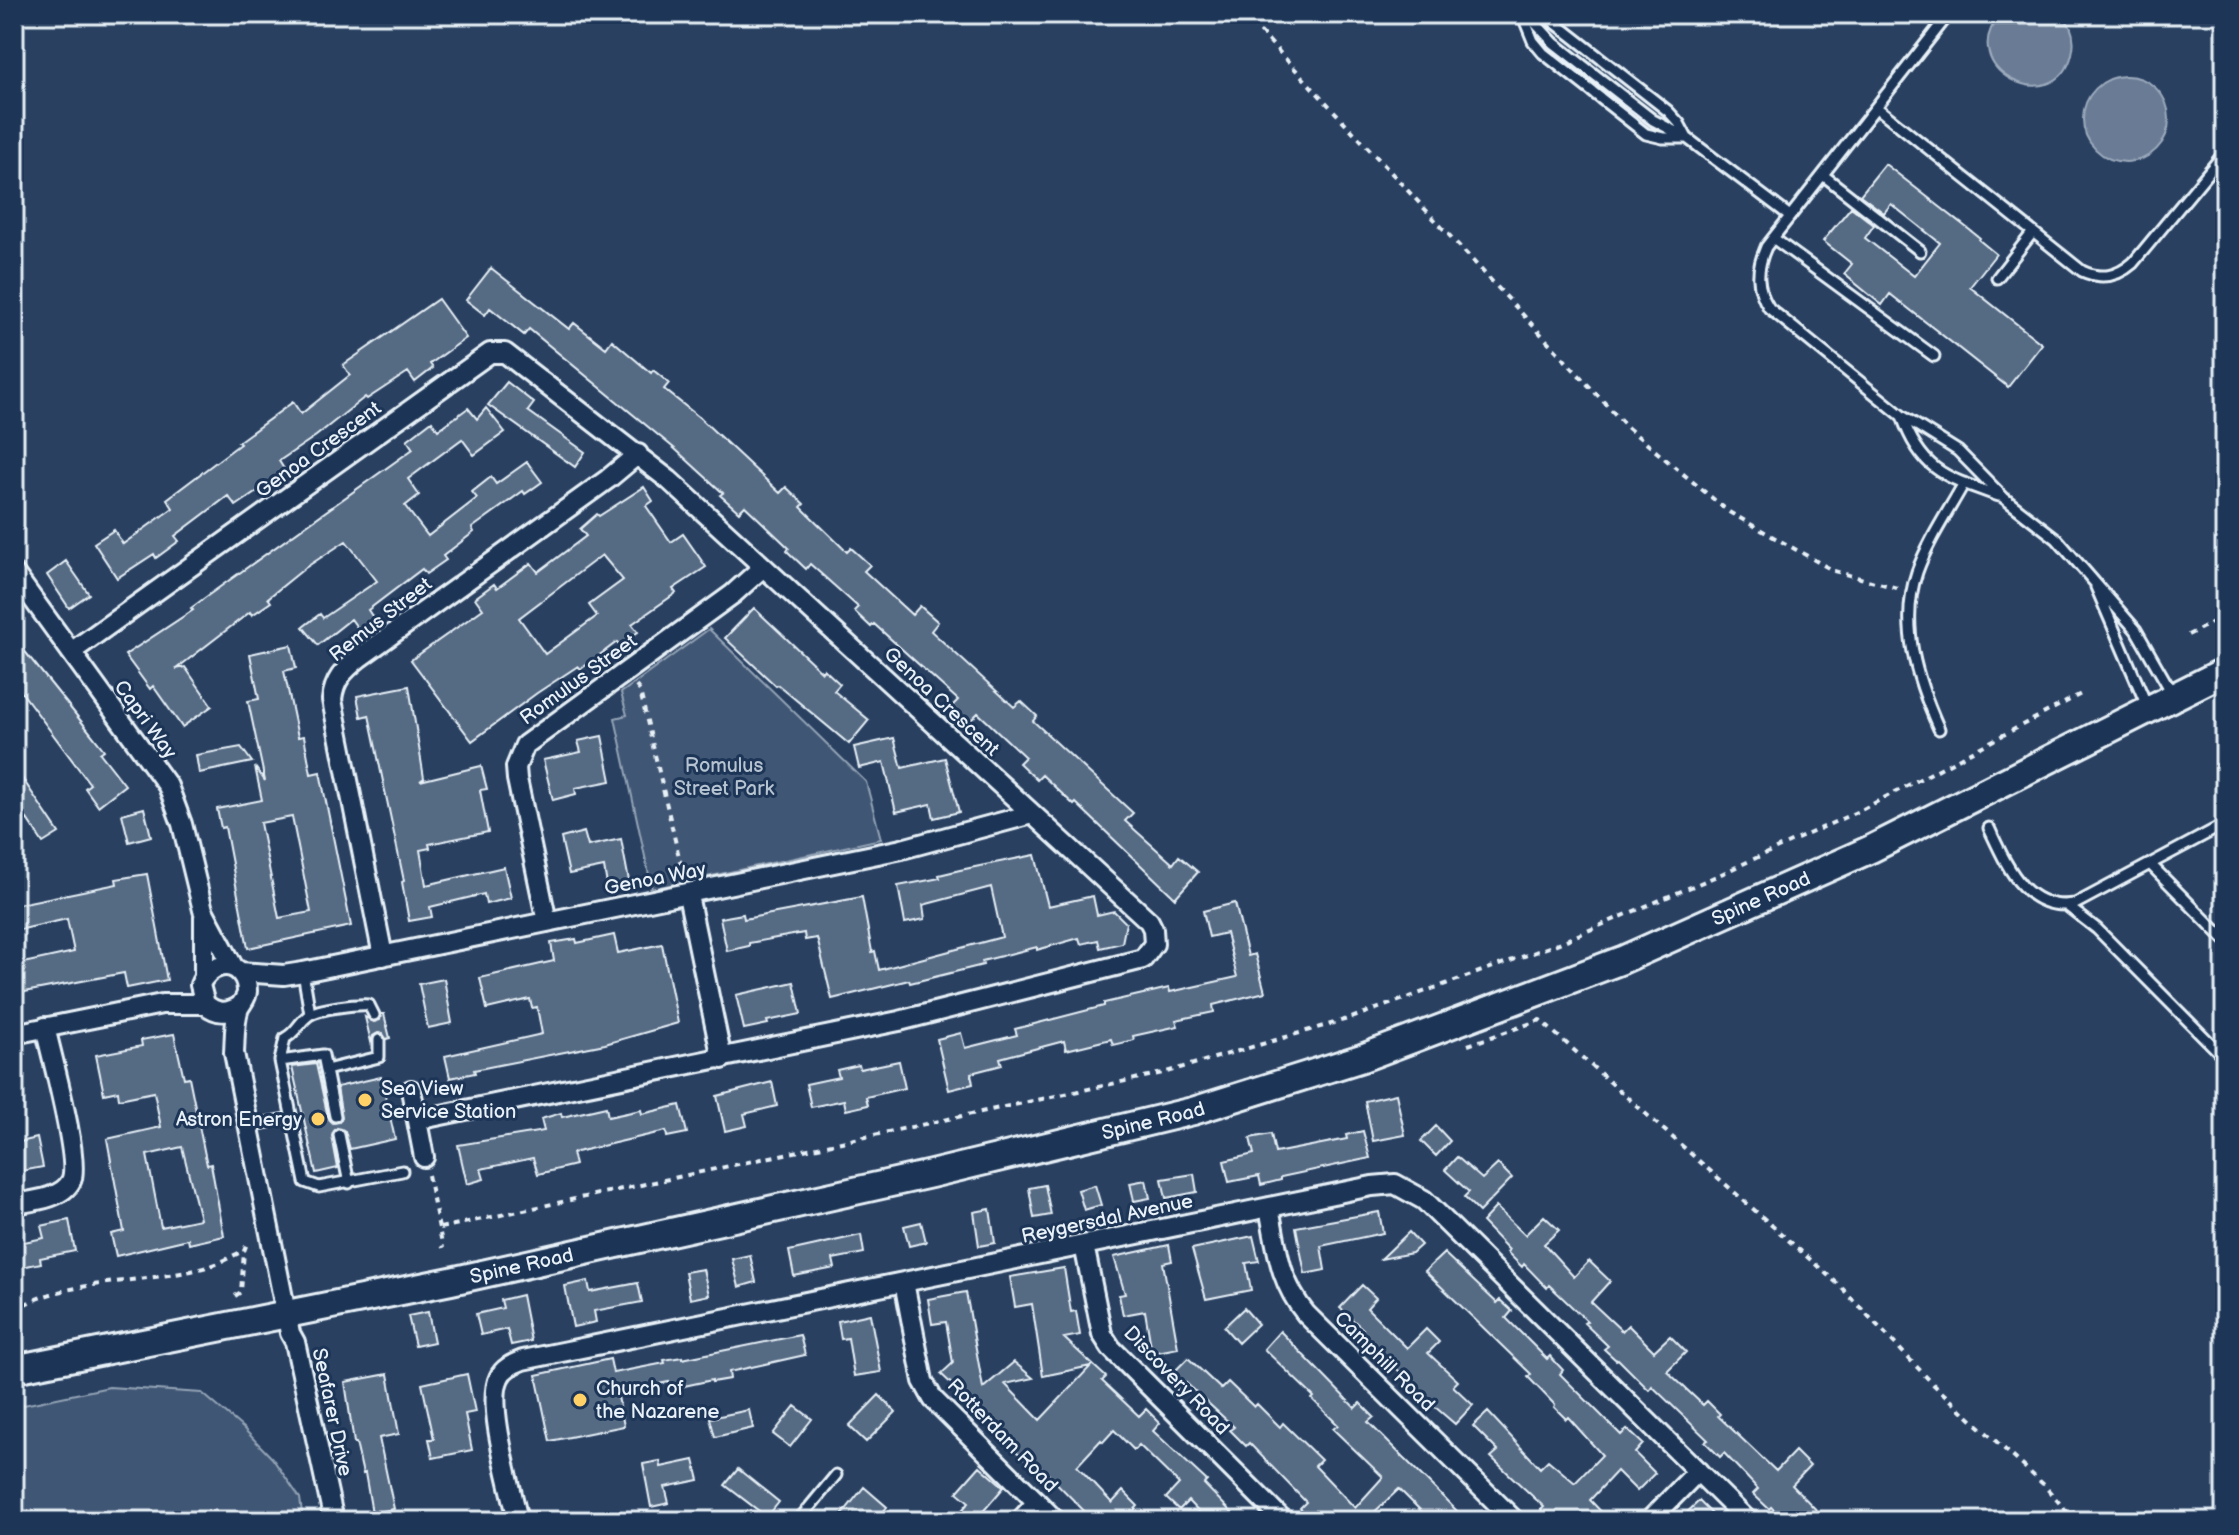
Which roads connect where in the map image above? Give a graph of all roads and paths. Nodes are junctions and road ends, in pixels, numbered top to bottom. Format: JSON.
{"nodes":[{"id":1,"x":1244,"y":14,"type":"edge"},
{"id":2,"x":1525,"y":14,"type":"edge"},
{"id":3,"x":1544,"y":14,"type":"edge"},
{"id":4,"x":1949,"y":14,"type":"edge"},
{"id":5,"x":1876,"y":107,"type":"junction"},
{"id":6,"x":1687,"y":138,"type":"junction"},
{"id":7,"x":2225,"y":152,"type":"edge"},
{"id":8,"x":1823,"y":175,"type":"junction"},
{"id":9,"x":1790,"y":216,"type":"junction"},
{"id":10,"x":2033,"y":232,"type":"junction"},
{"id":11,"x":1773,"y":238,"type":"junction"},
{"id":12,"x":1920,"y":251,"type":"dead end"},
{"id":13,"x":1997,"y":278,"type":"dead end"},
{"id":14,"x":1934,"y":356,"type":"dead end"},
{"id":15,"x":1902,"y":416,"type":"junction"},
{"id":16,"x":638,"y":454,"type":"junction"},
{"id":17,"x":1964,"y":483,"type":"junction"},
{"id":18,"x":2004,"y":498,"type":"junction"},
{"id":19,"x":763,"y":567,"type":"junction"},
{"id":20,"x":14,"y":573,"type":"edge"},
{"id":21,"x":2092,"y":577,"type":"junction"},
{"id":22,"x":1912,"y":593,"type":"junction"},
{"id":23,"x":2225,"y":616,"type":"edge"},
{"id":24,"x":2188,"y":635,"type":"dead end"},
{"id":25,"x":71,"y":652,"type":"junction"},
{"id":26,"x":2225,"y":671,"type":"edge"},
{"id":27,"x":623,"y":672,"type":"junction"},
{"id":28,"x":2081,"y":694,"type":"dead end"},
{"id":29,"x":2173,"y":696,"type":"junction"},
{"id":30,"x":2149,"y":709,"type":"junction"},
{"id":31,"x":1939,"y":729,"type":"dead end"},
{"id":32,"x":1032,"y":814,"type":"junction"},
{"id":33,"x":2225,"y":824,"type":"edge"},
{"id":34,"x":1989,"y":828,"type":"dead end"},
{"id":35,"x":2150,"y":864,"type":"junction"},
{"id":36,"x":688,"y":895,"type":"junction"},
{"id":37,"x":2066,"y":905,"type":"junction"},
{"id":38,"x":203,"y":910,"type":"junction"},
{"id":39,"x":547,"y":922,"type":"junction"},
{"id":40,"x":2225,"y":940,"type":"edge"},
{"id":41,"x":383,"y":956,"type":"junction"},
{"id":42,"x":237,"y":970,"type":"junction"},
{"id":43,"x":303,"y":972,"type":"junction"},
{"id":44,"x":284,"y":975,"type":"junction"},
{"id":45,"x":202,"y":981,"type":"junction"},
{"id":46,"x":243,"y":1002,"type":"junction"},
{"id":47,"x":162,"y":1004,"type":"junction"},
{"id":48,"x":208,"y":1007,"type":"junction"},
{"id":49,"x":310,"y":1014,"type":"junction"},
{"id":50,"x":374,"y":1015,"type":"dead end"},
{"id":51,"x":45,"y":1027,"type":"junction"},
{"id":52,"x":14,"y":1034,"type":"edge"},
{"id":53,"x":379,"y":1040,"type":"dead end"},
{"id":54,"x":1468,"y":1045,"type":"dead end"},
{"id":55,"x":234,"y":1053,"type":"junction"},
{"id":56,"x":2225,"y":1058,"type":"edge"},
{"id":57,"x":722,"y":1059,"type":"junction"},
{"id":58,"x":280,"y":1061,"type":"junction"},
{"id":59,"x":326,"y":1070,"type":"junction"},
{"id":60,"x":411,"y":1090,"type":"dead end"},
{"id":61,"x":335,"y":1116,"type":"dead end"},
{"id":62,"x":291,"y":1118,"type":"junction"},
{"id":63,"x":417,"y":1120,"type":"junction"},
{"id":64,"x":248,"y":1126,"type":"junction"},
{"id":65,"x":339,"y":1135,"type":"dead end"},
{"id":66,"x":424,"y":1157,"type":"joint"},
{"id":67,"x":402,"y":1171,"type":"dead end"},
{"id":68,"x":349,"y":1183,"type":"junction"},
{"id":69,"x":14,"y":1204,"type":"edge"},
{"id":70,"x":1269,"y":1207,"type":"junction"},
{"id":71,"x":440,"y":1228,"type":"junction"},
{"id":72,"x":248,"y":1241,"type":"dead end"},
{"id":73,"x":1084,"y":1245,"type":"junction"},
{"id":74,"x":443,"y":1248,"type":"dead end"},
{"id":75,"x":244,"y":1251,"type":"junction"},
{"id":76,"x":904,"y":1282,"type":"junction"},
{"id":77,"x":235,"y":1296,"type":"dead end"},
{"id":78,"x":14,"y":1311,"type":"edge"},
{"id":79,"x":286,"y":1314,"type":"junction"},
{"id":80,"x":14,"y":1369,"type":"edge"},
{"id":81,"x":1698,"y":1471,"type":"junction"},
{"id":82,"x":836,"y":1475,"type":"dead end"},
{"id":83,"x":1037,"y":1502,"type":"junction"},
{"id":84,"x":334,"y":1521,"type":"edge"},
{"id":85,"x":518,"y":1521,"type":"edge"},
{"id":86,"x":798,"y":1521,"type":"edge"},
{"id":87,"x":1020,"y":1521,"type":"edge"},
{"id":88,"x":1056,"y":1521,"type":"edge"},
{"id":89,"x":1284,"y":1521,"type":"edge"},
{"id":90,"x":1515,"y":1521,"type":"edge"},
{"id":91,"x":1649,"y":1521,"type":"edge"},
{"id":92,"x":1748,"y":1521,"type":"edge"},
{"id":93,"x":2075,"y":1521,"type":"edge"}],
"edges":[{"from":1,"to":22,"type":"path"},
{"from":2,"to":6,"type":"lane"},
{"from":2,"to":6,"type":"lane"},
{"from":3,"to":6,"type":"lane"},
{"from":4,"to":5,"type":"lane"},
{"from":5,"to":8,"type":"lane"},
{"from":5,"to":10,"type":"lane"},
{"from":6,"to":9,"type":"lane"},
{"from":7,"to":10,"type":"lane"},
{"from":8,"to":9,"type":"lane"},
{"from":8,"to":12,"type":"lane"},
{"from":9,"to":11,"type":"lane"},
{"from":10,"to":13,"type":"lane"},
{"from":11,"to":14,"type":"lane"},
{"from":11,"to":15,"type":"lane"},
{"from":15,"to":17,"type":"lane"},
{"from":15,"to":18,"type":"lane"},
{"from":16,"to":19,"type":"street","name":"Genoa Crescent"},
{"from":16,"to":25,"type":"street","name":"Genoa Crescent"},
{"from":16,"to":41,"type":"street","name":"Remus Street"},
{"from":17,"to":18,"type":"lane"},
{"from":17,"to":22,"type":"lane"},
{"from":18,"to":21,"type":"lane"},
{"from":19,"to":27,"type":"street","name":"Romulus Street"},
{"from":19,"to":32,"type":"street","name":"Genoa Crescent"},
{"from":20,"to":25,"type":"street","name":"Capri Way"},
{"from":21,"to":29,"type":"lane"},
{"from":21,"to":30,"type":"lane"},
{"from":22,"to":31,"type":"lane"},
{"from":23,"to":24,"type":"path"},
{"from":25,"to":38,"type":"street","name":"Capri Way"},
{"from":26,"to":29,"type":"main road","name":"Spine Road"},
{"from":27,"to":36,"type":"path"},
{"from":27,"to":39,"type":"street","name":"Romulus Street"},
{"from":28,"to":71,"type":"path"},
{"from":29,"to":30,"type":"main road","name":"Spine Road"},
{"from":30,"to":79,"type":"main road","name":"Spine Road"},
{"from":32,"to":36,"type":"street","name":"Genoa Way"},
{"from":32,"to":57,"type":"street","name":"Genoa Crescent"},
{"from":33,"to":35,"type":"lane"},
{"from":34,"to":37,"type":"lane"},
{"from":35,"to":37,"type":"lane"},
{"from":35,"to":40,"type":"lane"},
{"from":36,"to":39,"type":"street","name":"Genoa Way"},
{"from":36,"to":57,"type":"street"},
{"from":37,"to":56,"type":"lane"},
{"from":38,"to":42,"type":"street","name":"Capri Way"},
{"from":38,"to":45,"type":"street","name":"Capri Way"},
{"from":39,"to":41,"type":"street","name":"Genoa Way"},
{"from":41,"to":43,"type":"street","name":"Genoa Way"},
{"from":42,"to":44,"type":"street","name":"Genoa Way"},
{"from":42,"to":45,"type":"street"},
{"from":42,"to":46,"type":"street"},
{"from":43,"to":44,"type":"street","name":"Genoa Way"},
{"from":43,"to":49,"type":"lane"},
{"from":44,"to":46,"type":"street","name":"Genoa Way"},
{"from":45,"to":47,"type":"street"},
{"from":45,"to":48,"type":"street"},
{"from":46,"to":48,"type":"street"},
{"from":46,"to":55,"type":"street"},
{"from":47,"to":48,"type":"street"},
{"from":47,"to":51,"type":"street"},
{"from":48,"to":55,"type":"street"},
{"from":49,"to":50,"type":"lane"},
{"from":49,"to":58,"type":"lane"},
{"from":51,"to":52,"type":"street"},
{"from":51,"to":69,"type":"street"},
{"from":53,"to":59,"type":"lane"},
{"from":54,"to":93,"type":"path"},
{"from":55,"to":64,"type":"street"},
{"from":57,"to":63,"type":"street","name":"Genoa Crescent"},
{"from":58,"to":59,"type":"lane"},
{"from":58,"to":62,"type":"lane"},
{"from":59,"to":61,"type":"lane"},
{"from":60,"to":63,"type":"street"},
{"from":62,"to":64,"type":"lane"},
{"from":62,"to":68,"type":"lane"},
{"from":63,"to":66,"type":"street"},
{"from":64,"to":79,"type":"street"},
{"from":65,"to":68,"type":"lane"},
{"from":66,"to":71,"type":"path"},
{"from":67,"to":68,"type":"lane"},
{"from":70,"to":73,"type":"street","name":"Reygersdal Avenue"},
{"from":70,"to":81,"type":"street","name":"Reygersdal Avenue"},
{"from":70,"to":90,"type":"street","name":"Camphill Road"},
{"from":71,"to":74,"type":"path"},
{"from":72,"to":75,"type":"path"},
{"from":73,"to":76,"type":"street","name":"Reygersdal Avenue"},
{"from":73,"to":89,"type":"street","name":"Discovery Road"},
{"from":75,"to":77,"type":"path"},
{"from":75,"to":78,"type":"path"},
{"from":76,"to":83,"type":"street","name":"Rotterdam Road"},
{"from":76,"to":85,"type":"street","name":"Reygersdal Avenue"},
{"from":79,"to":80,"type":"main road","name":"Spine Road"},
{"from":79,"to":84,"type":"street","name":"Seafarer Drive"},
{"from":81,"to":91,"type":"street"},
{"from":81,"to":92,"type":"street","name":"Reygersdal Avenue"},
{"from":82,"to":86,"type":"lane"},
{"from":83,"to":87,"type":"street"},
{"from":83,"to":88,"type":"street","name":"Rotterdam Road"}]}
